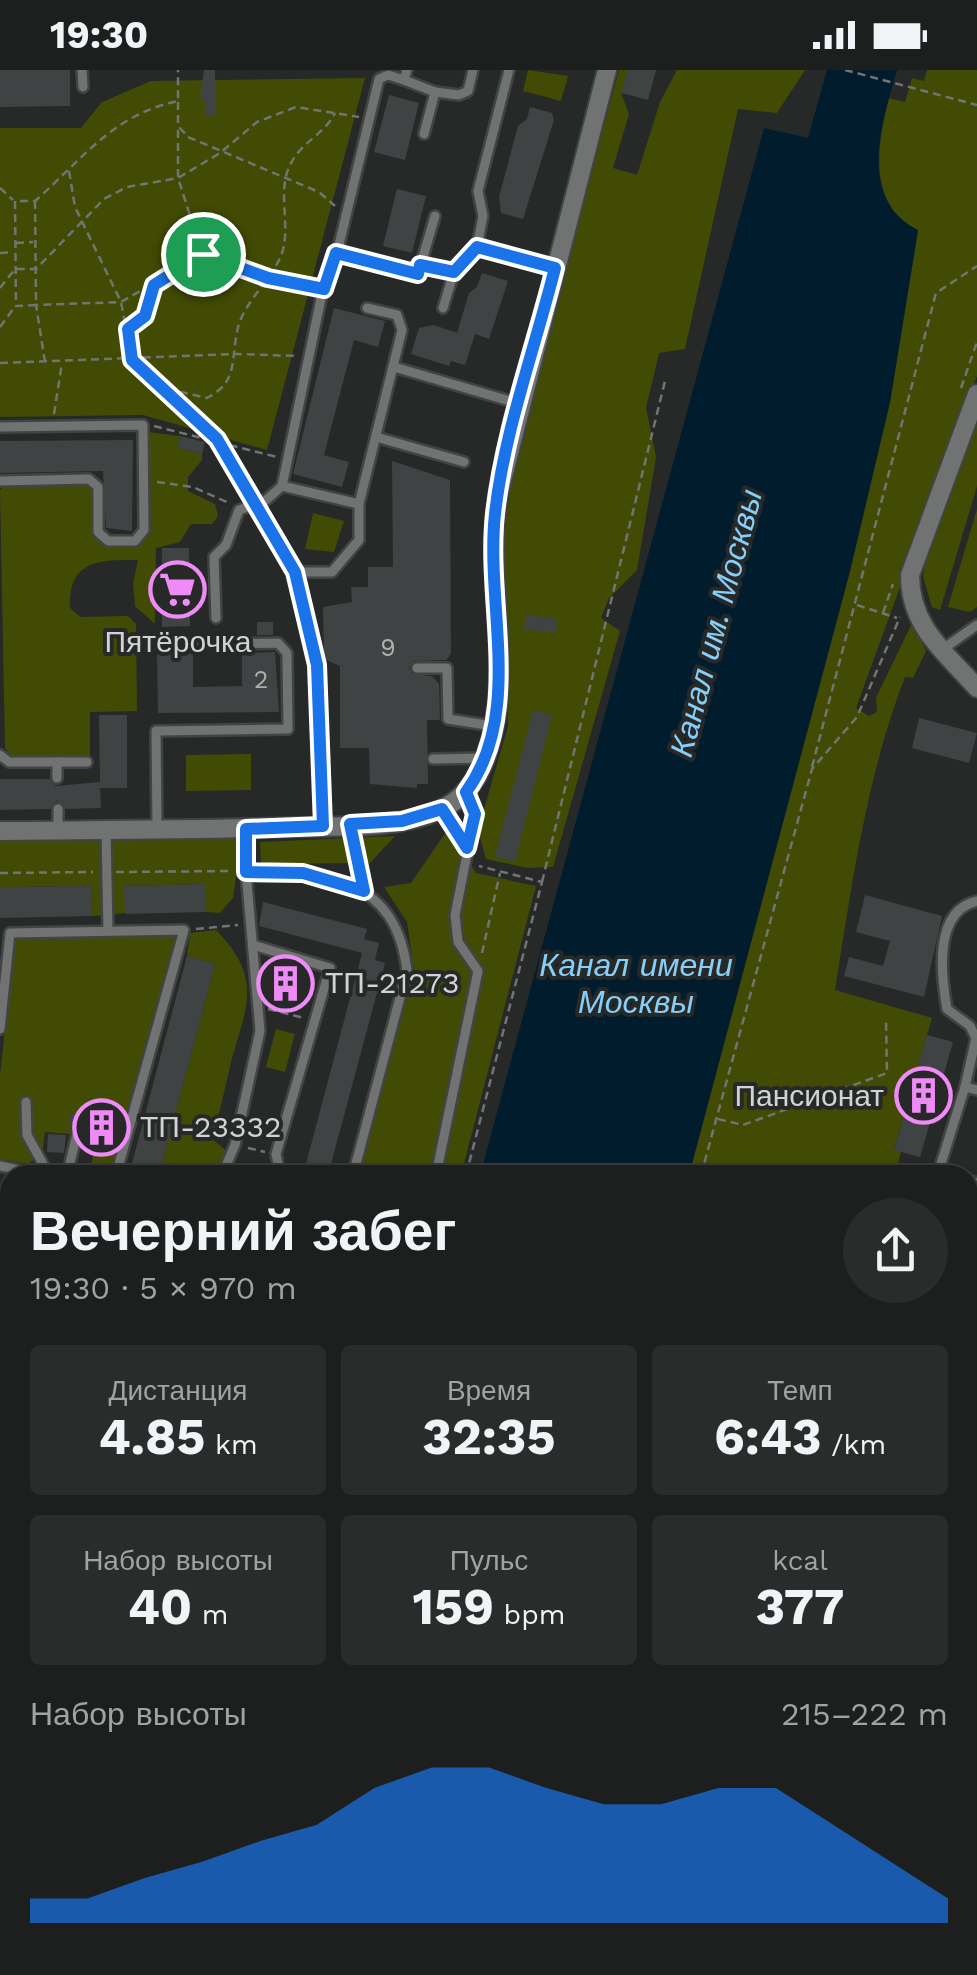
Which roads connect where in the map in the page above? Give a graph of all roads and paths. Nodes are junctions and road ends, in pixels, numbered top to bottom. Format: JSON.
{"nodes":[{"id":1,"x":82,"y":70,"type":"edge"},
{"id":2,"x":178,"y":70,"type":"edge"},
{"id":3,"x":473,"y":70,"type":"edge"},
{"id":4,"x":509,"y":70,"type":"edge"},
{"id":5,"x":607,"y":70,"type":"edge"},
{"id":6,"x":845,"y":70,"type":"edge"},
{"id":7,"x":405,"y":75,"type":"edge"},
{"id":8,"x":83,"y":87,"type":"dead end"},
{"id":9,"x":435,"y":92,"type":"junction"},
{"id":10,"x":178,"y":101,"type":"junction"},
{"id":11,"x":977,"y":106,"type":"edge"},
{"id":12,"x":335,"y":113,"type":"junction"},
{"id":13,"x":371,"y":118,"type":"junction"},
{"id":14,"x":178,"y":126,"type":"junction"},
{"id":15,"x":424,"y":134,"type":"dead end"},
{"id":16,"x":220,"y":153,"type":"junction"},
{"id":17,"x":69,"y":171,"type":"junction"},
{"id":18,"x":287,"y":177,"type":"junction"},
{"id":19,"x":178,"y":178,"type":"junction"},
{"id":20,"x":0,"y":188,"type":"edge"},
{"id":21,"x":35,"y":200,"type":"junction"},
{"id":22,"x":14,"y":201,"type":"junction"},
{"id":23,"x":345,"y":216,"type":"junction"},
{"id":24,"x":435,"y":216,"type":"dead end"},
{"id":25,"x":82,"y":219,"type":"junction"},
{"id":26,"x":15,"y":242,"type":"junction"},
{"id":27,"x":36,"y":242,"type":"junction"},
{"id":28,"x":477,"y":247,"type":"junction"},
{"id":29,"x":15,"y":252,"type":"junction"},
{"id":30,"x":0,"y":253,"type":"edge"},
{"id":31,"x":336,"y":253,"type":"junction"},
{"id":32,"x":203,"y":254,"type":"junction"},
{"id":33,"x":977,"y":266,"type":"edge"},
{"id":34,"x":555,"y":268,"type":"junction"},
{"id":35,"x":15,"y":269,"type":"junction"},
{"id":36,"x":36,"y":269,"type":"junction"},
{"id":37,"x":268,"y":278,"type":"junction"},
{"id":38,"x":154,"y":285,"type":"junction"},
{"id":39,"x":0,"y":288,"type":"edge"},
{"id":40,"x":324,"y":289,"type":"junction"},
{"id":41,"x":121,"y":302,"type":"junction"},
{"id":42,"x":36,"y":305,"type":"junction"},
{"id":43,"x":16,"y":306,"type":"junction"},
{"id":44,"x":367,"y":308,"type":"dead end"},
{"id":45,"x":444,"y":308,"type":"dead end"},
{"id":46,"x":0,"y":328,"type":"edge"},
{"id":47,"x":128,"y":329,"type":"junction"},
{"id":48,"x":236,"y":354,"type":"junction"},
{"id":49,"x":312,"y":356,"type":"junction"},
{"id":50,"x":132,"y":360,"type":"junction"},
{"id":51,"x":62,"y":361,"type":"junction"},
{"id":52,"x":45,"y":362,"type":"junction"},
{"id":53,"x":0,"y":363,"type":"edge"},
{"id":54,"x":394,"y":367,"type":"junction"},
{"id":55,"x":666,"y":377,"type":"dead end"},
{"id":56,"x":164,"y":388,"type":"junction"},
{"id":57,"x":977,"y":394,"type":"edge"},
{"id":58,"x":520,"y":404,"type":"junction"},
{"id":59,"x":54,"y":414,"type":"dead end"},
{"id":60,"x":52,"y":426,"type":"junction"},
{"id":61,"x":159,"y":426,"type":"dead end"},
{"id":62,"x":0,"y":427,"type":"edge"},
{"id":63,"x":376,"y":437,"type":"junction"},
{"id":64,"x":217,"y":439,"type":"junction"},
{"id":65,"x":52,"y":440,"type":"dead end"},
{"id":66,"x":288,"y":460,"type":"junction"},
{"id":67,"x":464,"y":462,"type":"dead end"},
{"id":68,"x":0,"y":481,"type":"edge"},
{"id":69,"x":161,"y":483,"type":"dead end"},
{"id":70,"x":282,"y":486,"type":"junction"},
{"id":71,"x":359,"y":504,"type":"junction"},
{"id":72,"x":252,"y":505,"type":"junction"},
{"id":73,"x":238,"y":510,"type":"junction"},
{"id":74,"x":295,"y":572,"type":"junction"},
{"id":75,"x":856,"y":604,"type":"junction"},
{"id":76,"x":906,"y":613,"type":"junction"},
{"id":77,"x":216,"y":618,"type":"dead end"},
{"id":78,"x":975,"y":631,"type":"edge"},
{"id":79,"x":159,"y":645,"type":"dead end"},
{"id":80,"x":940,"y":650,"type":"junction"},
{"id":81,"x":417,"y":668,"type":"dead end"},
{"id":82,"x":977,"y":688,"type":"edge"},
{"id":83,"x":494,"y":726,"type":"junction"},
{"id":84,"x":0,"y":755,"type":"edge"},
{"id":85,"x":485,"y":758,"type":"junction"},
{"id":86,"x":433,"y":759,"type":"dead end"},
{"id":87,"x":57,"y":762,"type":"junction"},
{"id":88,"x":86,"y":762,"type":"dead end"},
{"id":89,"x":812,"y":768,"type":"junction"},
{"id":90,"x":57,"y":778,"type":"dead end"},
{"id":91,"x":466,"y":792,"type":"junction"},
{"id":92,"x":58,"y":809,"type":"dead end"},
{"id":93,"x":350,"y":824,"type":"junction"},
{"id":94,"x":323,"y":826,"type":"junction"},
{"id":95,"x":157,"y":829,"type":"junction"},
{"id":96,"x":246,"y":829,"type":"junction"},
{"id":97,"x":58,"y":830,"type":"junction"},
{"id":98,"x":106,"y":830,"type":"junction"},
{"id":99,"x":0,"y":831,"type":"edge"},
{"id":100,"x":467,"y":848,"type":"junction"},
{"id":101,"x":246,"y":871,"type":"junction"},
{"id":102,"x":500,"y":871,"type":"junction"},
{"id":103,"x":0,"y":872,"type":"edge"},
{"id":104,"x":107,"y":872,"type":"junction"},
{"id":105,"x":542,"y":882,"type":"junction"},
{"id":106,"x":364,"y":891,"type":"junction"},
{"id":107,"x":977,"y":901,"type":"edge"},
{"id":108,"x":232,"y":925,"type":"dead end"},
{"id":109,"x":206,"y":928,"type":"dead end"},
{"id":110,"x":108,"y":931,"type":"junction"},
{"id":111,"x":253,"y":945,"type":"junction"},
{"id":112,"x":478,"y":971,"type":"junction"},
{"id":113,"x":259,"y":1006,"type":"junction"},
{"id":114,"x":886,"y":1021,"type":"dead end"},
{"id":115,"x":315,"y":1022,"type":"junction"},
{"id":116,"x":0,"y":1030,"type":"edge"},
{"id":117,"x":965,"y":1087,"type":"junction"},
{"id":118,"x":977,"y":1090,"type":"edge"},
{"id":119,"x":26,"y":1102,"type":"dead end"},
{"id":120,"x":716,"y":1118,"type":"junction"},
{"id":121,"x":79,"y":1126,"type":"dead end"},
{"id":122,"x":244,"y":1147,"type":"dead end"},
{"id":123,"x":260,"y":1150,"type":"dead end"},
{"id":124,"x":41,"y":1165,"type":"edge"},
{"id":125,"x":69,"y":1165,"type":"edge"},
{"id":126,"x":119,"y":1165,"type":"edge"},
{"id":127,"x":226,"y":1165,"type":"edge"},
{"id":128,"x":278,"y":1165,"type":"edge"},
{"id":129,"x":356,"y":1165,"type":"edge"},
{"id":130,"x":438,"y":1165,"type":"edge"},
{"id":131,"x":469,"y":1165,"type":"edge"},
{"id":132,"x":704,"y":1165,"type":"edge"},
{"id":133,"x":942,"y":1165,"type":"edge"}],
"edges":[{"from":1,"to":8,"type":"lane"},
{"from":2,"to":10,"type":"path"},
{"from":3,"to":9,"type":"lane"},
{"from":4,"to":28,"type":"lane"},
{"from":5,"to":34,"type":"street"},
{"from":6,"to":11,"type":"path"},
{"from":7,"to":9,"type":"lane"},
{"from":7,"to":13,"type":"lane"},
{"from":9,"to":15,"type":"lane"},
{"from":10,"to":14,"type":"path"},
{"from":10,"to":17,"type":"path"},
{"from":12,"to":13,"type":"path"},
{"from":12,"to":16,"type":"path"},
{"from":12,"to":18,"type":"path"},
{"from":13,"to":23,"type":"lane"},
{"from":14,"to":16,"type":"path"},
{"from":14,"to":19,"type":"path"},
{"from":16,"to":18,"type":"path"},
{"from":16,"to":19,"type":"path"},
{"from":17,"to":21,"type":"path"},
{"from":17,"to":25,"type":"path"},
{"from":18,"to":23,"type":"path"},
{"from":18,"to":37,"type":"path"},
{"from":19,"to":25,"type":"path"},
{"from":19,"to":32,"type":"path"},
{"from":20,"to":22,"type":"path"},
{"from":21,"to":22,"type":"path"},
{"from":21,"to":27,"type":"path"},
{"from":22,"to":26,"type":"path"},
{"from":23,"to":31,"type":"lane"},
{"from":24,"to":31,"type":"lane"},
{"from":25,"to":36,"type":"path"},
{"from":25,"to":41,"type":"path"},
{"from":26,"to":27,"type":"path"},
{"from":26,"to":29,"type":"path"},
{"from":27,"to":36,"type":"path"},
{"from":28,"to":34,"type":"lane"},
{"from":28,"to":45,"type":"lane"},
{"from":29,"to":30,"type":"path"},
{"from":29,"to":35,"type":"path"},
{"from":31,"to":40,"type":"lane"},
{"from":32,"to":37,"type":"path"},
{"from":32,"to":38,"type":"path"},
{"from":33,"to":75,"type":"path"},
{"from":34,"to":58,"type":"street"},
{"from":35,"to":36,"type":"path"},
{"from":35,"to":39,"type":"path"},
{"from":35,"to":43,"type":"path"},
{"from":36,"to":42,"type":"path"},
{"from":37,"to":40,"type":"path"},
{"from":37,"to":48,"type":"path"},
{"from":38,"to":41,"type":"path"},
{"from":38,"to":47,"type":"path"},
{"from":40,"to":49,"type":"lane"},
{"from":41,"to":42,"type":"path"},
{"from":41,"to":47,"type":"path"},
{"from":42,"to":43,"type":"path"},
{"from":42,"to":52,"type":"path"},
{"from":43,"to":46,"type":"path"},
{"from":44,"to":54,"type":"lane"},
{"from":47,"to":50,"type":"path"},
{"from":48,"to":49,"type":"path"},
{"from":48,"to":50,"type":"path"},
{"from":48,"to":56,"type":"path"},
{"from":49,"to":66,"type":"lane"},
{"from":50,"to":51,"type":"path"},
{"from":50,"to":56,"type":"path"},
{"from":51,"to":52,"type":"path"},
{"from":51,"to":59,"type":"path"},
{"from":52,"to":53,"type":"path"},
{"from":54,"to":58,"type":"lane"},
{"from":54,"to":63,"type":"lane"},
{"from":55,"to":105,"type":"path"},
{"from":56,"to":64,"type":"path"},
{"from":57,"to":76,"type":"street"},
{"from":58,"to":83,"type":"street"},
{"from":60,"to":62,"type":"lane"},
{"from":60,"to":65,"type":"lane"},
{"from":60,"to":68,"type":"lane"},
{"from":61,"to":64,"type":"path"},
{"from":63,"to":67,"type":"lane"},
{"from":63,"to":71,"type":"lane"},
{"from":64,"to":66,"type":"path"},
{"from":64,"to":72,"type":"path"},
{"from":66,"to":70,"type":"lane"},
{"from":69,"to":73,"type":"path"},
{"from":70,"to":71,"type":"lane"},
{"from":70,"to":72,"type":"lane"},
{"from":71,"to":74,"type":"lane"},
{"from":72,"to":73,"type":"lane"},
{"from":72,"to":74,"type":"path"},
{"from":73,"to":77,"type":"lane"},
{"from":74,"to":94,"type":"lane"},
{"from":75,"to":76,"type":"path"},
{"from":75,"to":89,"type":"path"},
{"from":76,"to":80,"type":"street"},
{"from":76,"to":89,"type":"path"},
{"from":78,"to":80,"type":"lane"},
{"from":79,"to":95,"type":"lane"},
{"from":80,"to":82,"type":"street"},
{"from":81,"to":83,"type":"lane"},
{"from":83,"to":85,"type":"street"},
{"from":84,"to":87,"type":"lane"},
{"from":85,"to":86,"type":"lane"},
{"from":85,"to":91,"type":"street"},
{"from":87,"to":88,"type":"lane"},
{"from":87,"to":90,"type":"lane"},
{"from":89,"to":120,"type":"path"},
{"from":91,"to":93,"type":"street"},
{"from":91,"to":100,"type":"lane"},
{"from":92,"to":97,"type":"lane"},
{"from":93,"to":94,"type":"street"},
{"from":93,"to":106,"type":"path"},
{"from":94,"to":96,"type":"street"},
{"from":95,"to":96,"type":"street"},
{"from":95,"to":98,"type":"street"},
{"from":96,"to":101,"type":"lane"},
{"from":97,"to":98,"type":"street"},
{"from":97,"to":99,"type":"street"},
{"from":98,"to":104,"type":"lane"},
{"from":100,"to":102,"type":"path"},
{"from":100,"to":112,"type":"lane"},
{"from":101,"to":104,"type":"path"},
{"from":101,"to":106,"type":"lane"},
{"from":101,"to":111,"type":"lane"},
{"from":102,"to":105,"type":"path"},
{"from":102,"to":112,"type":"path"},
{"from":103,"to":104,"type":"path"},
{"from":104,"to":110,"type":"lane"},
{"from":105,"to":131,"type":"path"},
{"from":106,"to":129,"type":"lane"},
{"from":107,"to":117,"type":"lane"},
{"from":108,"to":109,"type":"path"},
{"from":110,"to":116,"type":"lane"},
{"from":110,"to":126,"type":"lane"},
{"from":111,"to":113,"type":"lane"},
{"from":111,"to":115,"type":"lane"},
{"from":112,"to":130,"type":"lane"},
{"from":113,"to":115,"type":"path"},
{"from":113,"to":127,"type":"lane"},
{"from":114,"to":120,"type":"path"},
{"from":115,"to":128,"type":"lane"},
{"from":117,"to":118,"type":"lane"},
{"from":117,"to":133,"type":"lane"},
{"from":119,"to":124,"type":"lane"},
{"from":120,"to":132,"type":"path"},
{"from":121,"to":125,"type":"lane"},
{"from":122,"to":123,"type":"path"}]}
